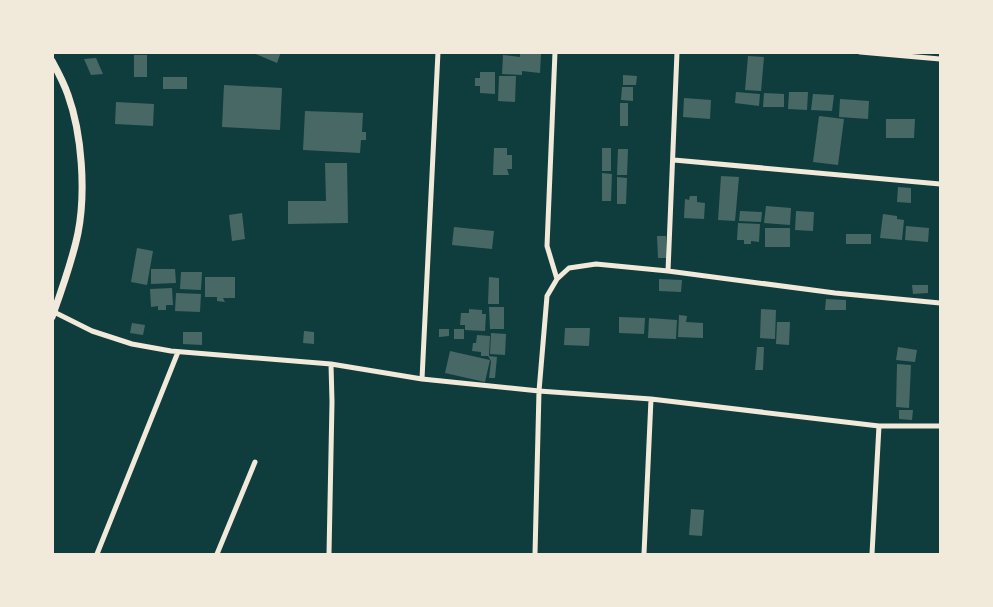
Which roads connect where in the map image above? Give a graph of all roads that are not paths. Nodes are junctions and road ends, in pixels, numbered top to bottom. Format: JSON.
{"nodes":[{"id":1,"x":438,"y":52,"type":"edge"},
{"id":2,"x":555,"y":52,"type":"edge"},
{"id":3,"x":677,"y":52,"type":"edge"},
{"id":4,"x":860,"y":52,"type":"edge"},
{"id":5,"x":940,"y":59,"type":"edge"},
{"id":6,"x":52,"y":61,"type":"edge"},
{"id":7,"x":674,"y":160,"type":"junction"},
{"id":8,"x":940,"y":184,"type":"edge"},
{"id":9,"x":668,"y":271,"type":"junction"},
{"id":10,"x":557,"y":279,"type":"junction"},
{"id":11,"x":940,"y":303,"type":"edge"},
{"id":12,"x":53,"y":315,"type":"edge"},
{"id":13,"x":178,"y":352,"type":"junction"},
{"id":14,"x":331,"y":364,"type":"junction"},
{"id":15,"x":422,"y":379,"type":"junction"},
{"id":16,"x":539,"y":391,"type":"junction"},
{"id":17,"x":651,"y":399,"type":"junction"},
{"id":18,"x":879,"y":426,"type":"junction"},
{"id":19,"x":940,"y":426,"type":"edge"},
{"id":20,"x":255,"y":462,"type":"dead end"},
{"id":21,"x":97,"y":555,"type":"edge"},
{"id":22,"x":217,"y":555,"type":"edge"},
{"id":23,"x":329,"y":555,"type":"edge"},
{"id":24,"x":535,"y":555,"type":"edge"},
{"id":25,"x":644,"y":555,"type":"edge"},
{"id":26,"x":872,"y":555,"type":"edge"}],
"edges":[{"from":1,"to":15,"type":"street"},
{"from":2,"to":10,"type":"street"},
{"from":3,"to":7,"type":"street"},
{"from":4,"to":5,"type":"street"},
{"from":6,"to":12,"type":"street"},
{"from":7,"to":8,"type":"street"},
{"from":7,"to":9,"type":"street"},
{"from":9,"to":10,"type":"street"},
{"from":9,"to":11,"type":"street"},
{"from":10,"to":16,"type":"street"},
{"from":12,"to":13,"type":"street"},
{"from":13,"to":14,"type":"street"},
{"from":13,"to":21,"type":"street"},
{"from":14,"to":15,"type":"street"},
{"from":14,"to":23,"type":"street"},
{"from":15,"to":16,"type":"street"},
{"from":16,"to":17,"type":"street"},
{"from":16,"to":24,"type":"street"},
{"from":17,"to":18,"type":"street"},
{"from":17,"to":25,"type":"street"},
{"from":18,"to":19,"type":"street"},
{"from":18,"to":26,"type":"street"},
{"from":20,"to":22,"type":"street"}]}
